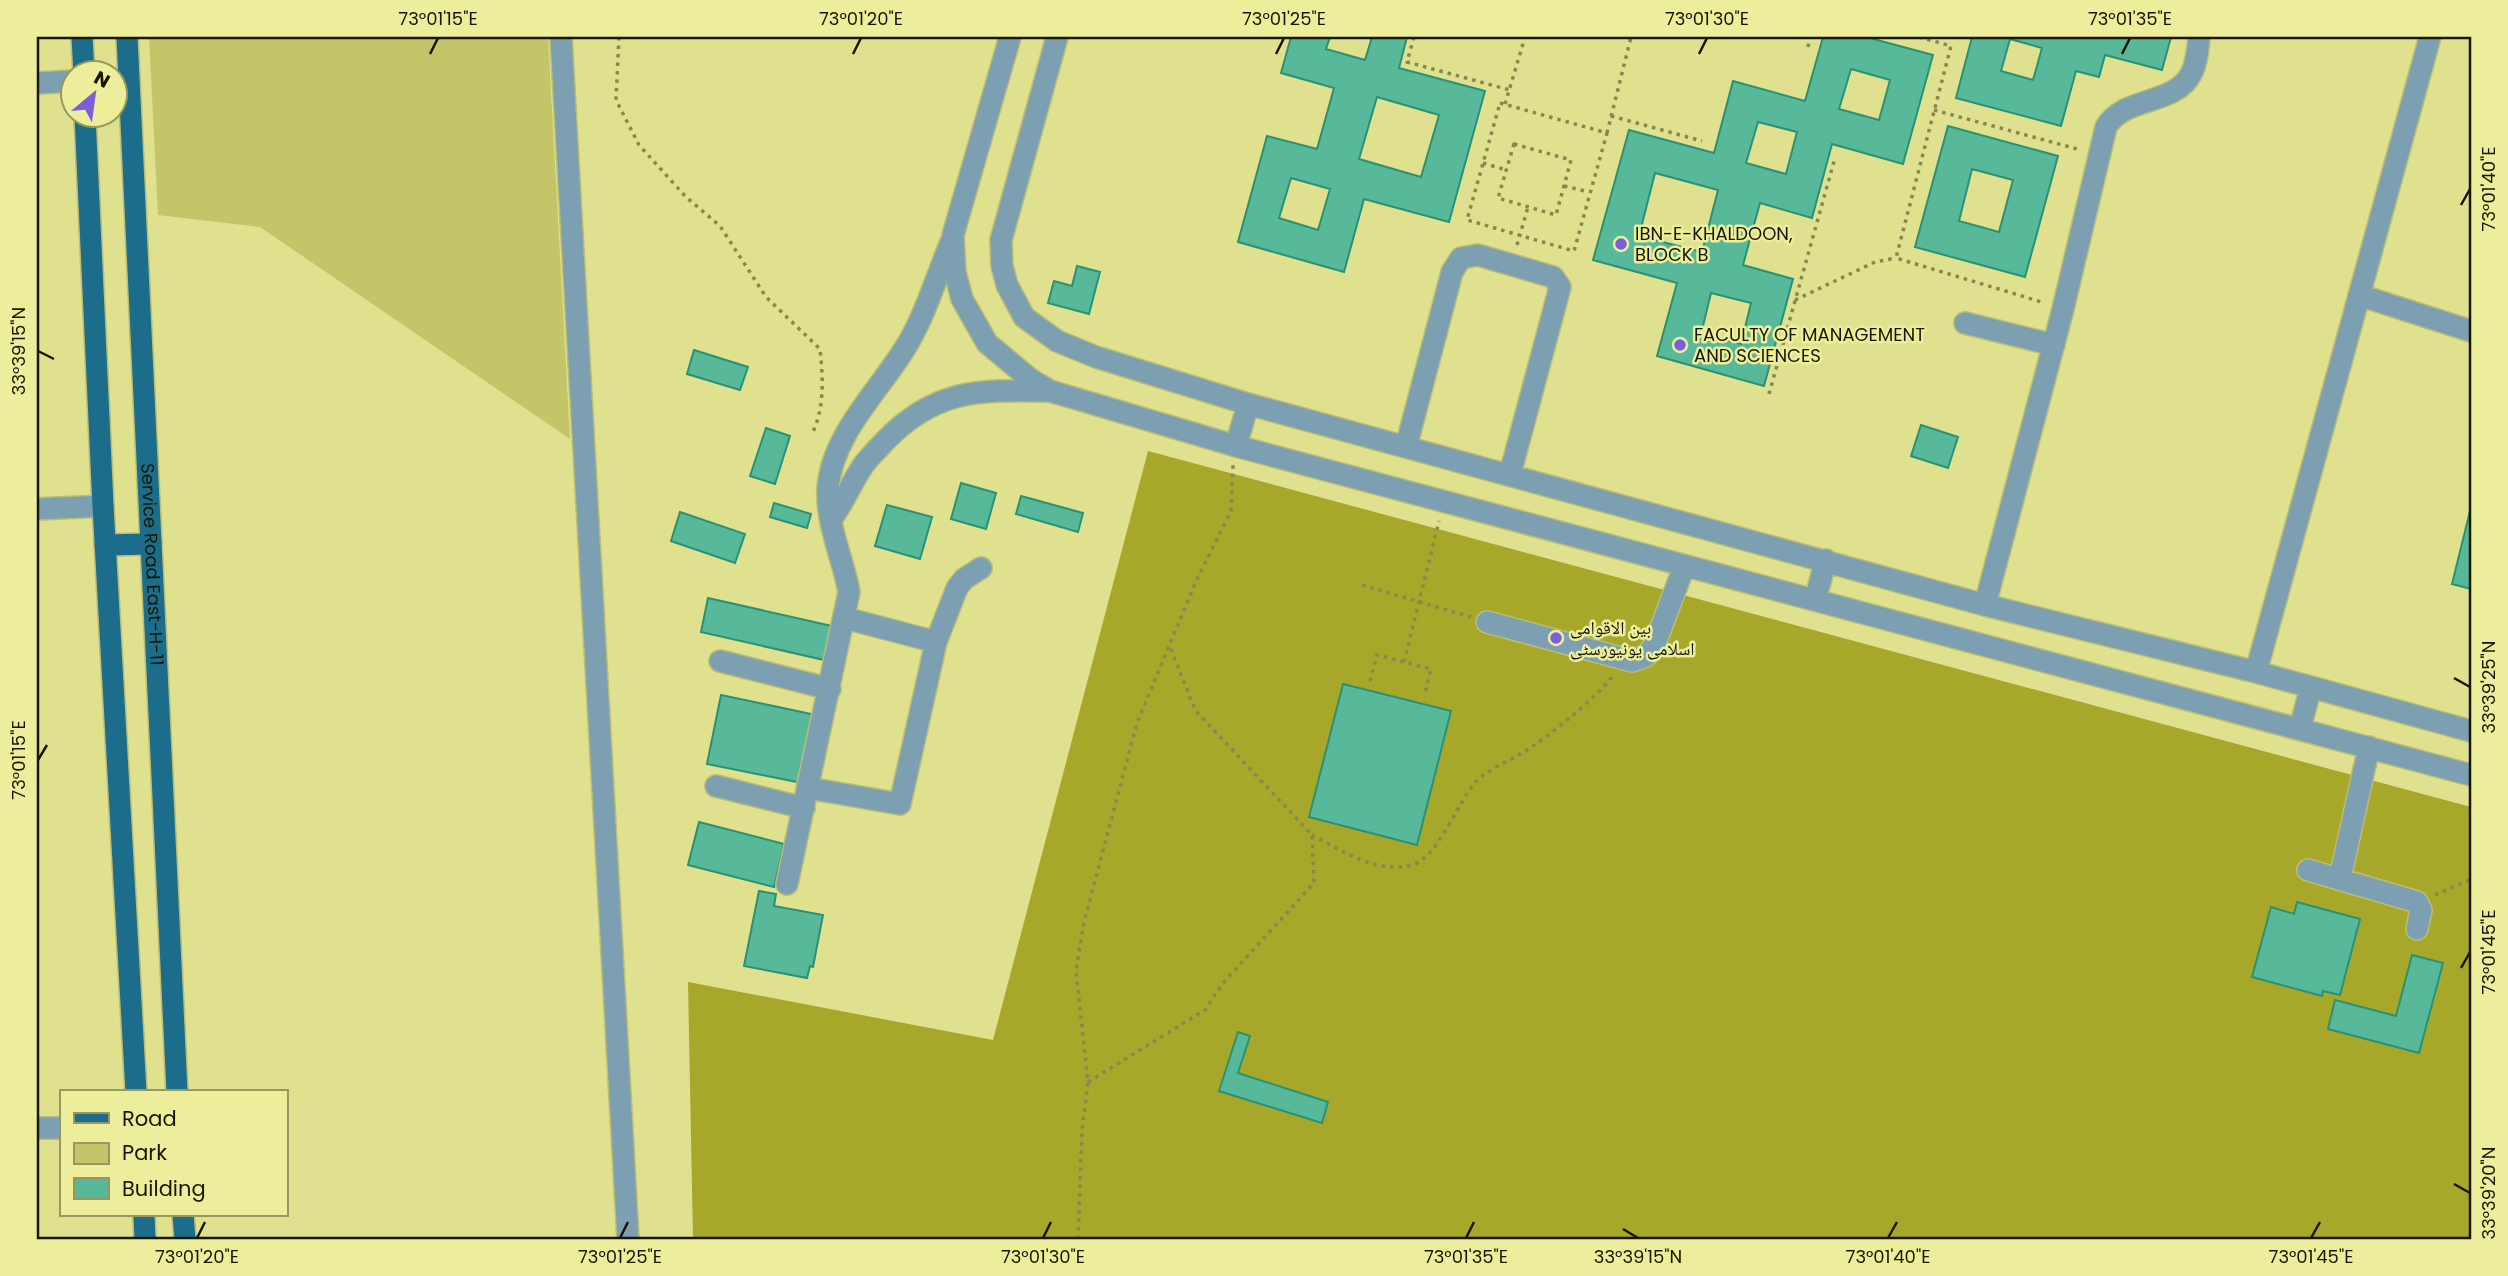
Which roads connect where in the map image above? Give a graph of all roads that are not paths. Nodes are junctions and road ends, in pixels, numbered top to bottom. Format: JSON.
{"nodes":[{"id":1,"x":82,"y":37,"type":"edge"},
{"id":2,"x":127,"y":37,"type":"edge"},
{"id":3,"x":561,"y":37,"type":"edge"},
{"id":4,"x":1010,"y":37,"type":"edge"},
{"id":5,"x":1057,"y":37,"type":"edge"},
{"id":6,"x":2199,"y":37,"type":"edge"},
{"id":7,"x":2430,"y":37,"type":"edge"},
{"id":8,"x":83,"y":60,"type":"edge"},
{"id":9,"x":60,"y":82,"type":"edge"},
{"id":10,"x":37,"y":83,"type":"edge"},
{"id":11,"x":87,"y":130,"type":"edge"},
{"id":12,"x":953,"y":235,"type":"junction"},
{"id":13,"x":2359,"y":295,"type":"junction"},
{"id":14,"x":1965,"y":323,"type":"dead end"},
{"id":15,"x":2471,"y":331,"type":"edge"},
{"id":16,"x":2054,"y":345,"type":"junction"},
{"id":17,"x":1050,"y":391,"type":"junction"},
{"id":18,"x":1248,"y":404,"type":"junction"},
{"id":19,"x":1236,"y":446,"type":"junction"},
{"id":20,"x":1406,"y":447,"type":"junction"},
{"id":21,"x":1510,"y":474,"type":"junction"},
{"id":22,"x":103,"y":506,"type":"junction"},
{"id":23,"x":37,"y":509,"type":"edge"},
{"id":24,"x":832,"y":518,"type":"junction"},
{"id":25,"x":151,"y":544,"type":"junction"},
{"id":26,"x":105,"y":545,"type":"junction"},
{"id":27,"x":1826,"y":560,"type":"junction"},
{"id":28,"x":1684,"y":567,"type":"junction"},
{"id":29,"x":981,"y":568,"type":"dead end"},
{"id":30,"x":1815,"y":600,"type":"junction"},
{"id":31,"x":1985,"y":605,"type":"junction"},
{"id":32,"x":845,"y":618,"type":"junction"},
{"id":33,"x":1487,"y":622,"type":"road end"},
{"id":34,"x":936,"y":642,"type":"junction"},
{"id":35,"x":720,"y":661,"type":"dead end"},
{"id":36,"x":2256,"y":672,"type":"junction"},
{"id":37,"x":2311,"y":687,"type":"junction"},
{"id":38,"x":830,"y":689,"type":"junction"},
{"id":39,"x":2300,"y":728,"type":"junction"},
{"id":40,"x":2471,"y":731,"type":"edge"},
{"id":41,"x":2369,"y":747,"type":"junction"},
{"id":42,"x":2471,"y":775,"type":"edge"},
{"id":43,"x":716,"y":786,"type":"dead end"},
{"id":44,"x":806,"y":798,"type":"junction"},
{"id":45,"x":2308,"y":870,"type":"dead end"},
{"id":46,"x":2340,"y":878,"type":"junction"},
{"id":47,"x":787,"y":884,"type":"dead end"},
{"id":48,"x":2417,"y":929,"type":"dead end"},
{"id":49,"x":136,"y":1090,"type":"edge"},
{"id":50,"x":177,"y":1090,"type":"edge"},
{"id":51,"x":37,"y":1128,"type":"edge"},
{"id":52,"x":60,"y":1128,"type":"edge"},
{"id":53,"x":144,"y":1216,"type":"edge"},
{"id":54,"x":183,"y":1216,"type":"edge"},
{"id":55,"x":145,"y":1239,"type":"edge"},
{"id":56,"x":184,"y":1239,"type":"edge"},
{"id":57,"x":628,"y":1239,"type":"edge"}],
"edges":[{"from":1,"to":8,"type":"main road"},
{"from":2,"to":25,"type":"main road","name":"Service Road East-H-11"},
{"from":3,"to":57,"type":"street"},
{"from":4,"to":12,"type":"street"},
{"from":5,"to":18,"type":"street"},
{"from":6,"to":16,"type":"street"},
{"from":7,"to":13,"type":"street"},
{"from":9,"to":10,"type":"street"},
{"from":11,"to":22,"type":"main road"},
{"from":12,"to":17,"type":"street"},
{"from":12,"to":24,"type":"street"},
{"from":13,"to":15,"type":"street"},
{"from":13,"to":36,"type":"street"},
{"from":14,"to":16,"type":"street"},
{"from":16,"to":31,"type":"street"},
{"from":17,"to":19,"type":"street"},
{"from":17,"to":24,"type":"street"},
{"from":18,"to":19,"type":"street"},
{"from":18,"to":20,"type":"street"},
{"from":19,"to":28,"type":"street"},
{"from":20,"to":21,"type":"street"},
{"from":20,"to":21,"type":"street"},
{"from":21,"to":27,"type":"street"},
{"from":22,"to":23,"type":"street"},
{"from":22,"to":26,"type":"main road"},
{"from":24,"to":32,"type":"street"},
{"from":25,"to":26,"type":"main road"},
{"from":25,"to":50,"type":"main road","name":"Service Road East-H-11"},
{"from":26,"to":49,"type":"main road"},
{"from":27,"to":30,"type":"street"},
{"from":27,"to":31,"type":"street"},
{"from":28,"to":30,"type":"street"},
{"from":28,"to":33,"type":"street"},
{"from":29,"to":34,"type":"street"},
{"from":30,"to":39,"type":"street"},
{"from":31,"to":36,"type":"street"},
{"from":32,"to":34,"type":"street"},
{"from":32,"to":38,"type":"street"},
{"from":34,"to":44,"type":"street"},
{"from":35,"to":38,"type":"street"},
{"from":36,"to":37,"type":"street"},
{"from":37,"to":39,"type":"street"},
{"from":37,"to":40,"type":"street"},
{"from":38,"to":44,"type":"street"},
{"from":39,"to":41,"type":"street"},
{"from":41,"to":42,"type":"street"},
{"from":41,"to":46,"type":"street"},
{"from":43,"to":44,"type":"street"},
{"from":44,"to":47,"type":"street"},
{"from":45,"to":46,"type":"street"},
{"from":46,"to":48,"type":"street"},
{"from":51,"to":52,"type":"street"},
{"from":53,"to":55,"type":"main road"},
{"from":54,"to":56,"type":"main road"}]}
